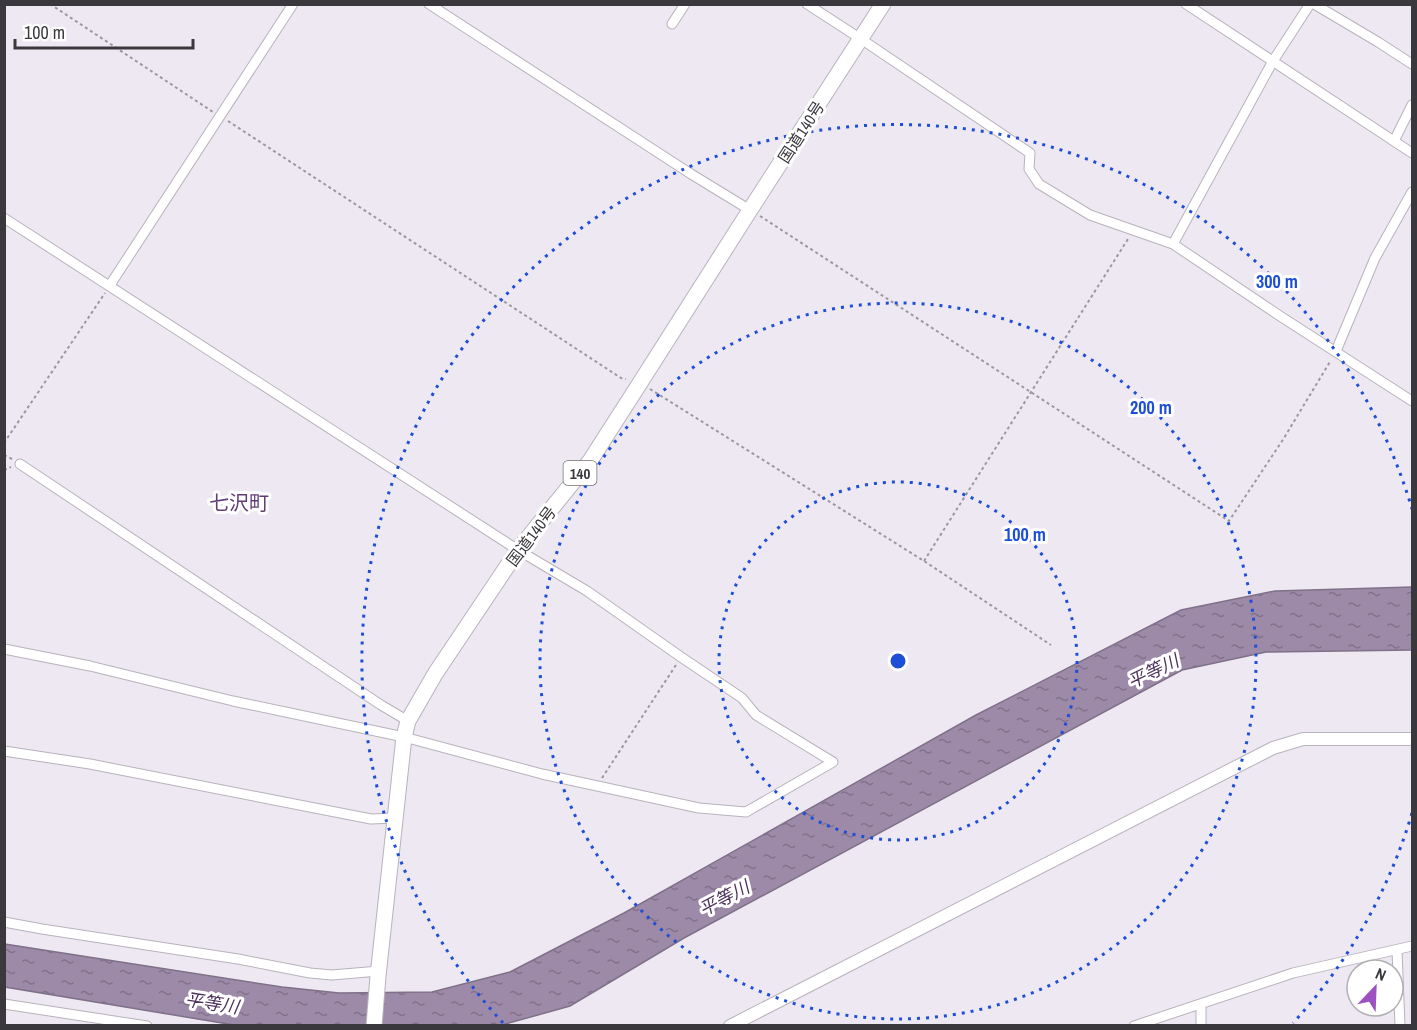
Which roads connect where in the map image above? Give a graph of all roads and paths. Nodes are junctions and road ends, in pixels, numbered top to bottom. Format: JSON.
{"nodes":[{"id":1,"x":50,"y":4,"type":"edge"},
{"id":2,"x":293,"y":4,"type":"edge"},
{"id":3,"x":429,"y":4,"type":"edge"},
{"id":4,"x":685,"y":4,"type":"edge"},
{"id":5,"x":807,"y":4,"type":"edge"},
{"id":6,"x":883,"y":4,"type":"edge"},
{"id":7,"x":1186,"y":4,"type":"edge"},
{"id":8,"x":1310,"y":4,"type":"edge"},
{"id":9,"x":1314,"y":4,"type":"edge"},
{"id":10,"x":672,"y":24,"type":"dead end"},
{"id":11,"x":861,"y":39,"type":"junction"},
{"id":12,"x":1273,"y":61,"type":"junction"},
{"id":13,"x":1413,"y":64,"type":"edge"},
{"id":14,"x":1413,"y":105,"type":"edge"},
{"id":15,"x":220,"y":116,"type":"junction"},
{"id":16,"x":1394,"y":141,"type":"junction"},
{"id":17,"x":1413,"y":153,"type":"edge"},
{"id":18,"x":1413,"y":192,"type":"edge"},
{"id":19,"x":750,"y":210,"type":"junction"},
{"id":20,"x":4,"y":218,"type":"edge"},
{"id":21,"x":1133,"y":231,"type":"junction"},
{"id":22,"x":1173,"y":244,"type":"junction"},
{"id":23,"x":110,"y":285,"type":"junction"},
{"id":24,"x":1336,"y":351,"type":"junction"},
{"id":25,"x":640,"y":384,"type":"junction"},
{"id":26,"x":1030,"y":392,"type":"junction"},
{"id":27,"x":1413,"y":401,"type":"edge"},
{"id":28,"x":4,"y":443,"type":"edge"},
{"id":29,"x":20,"y":464,"type":"dead end"},
{"id":30,"x":518,"y":550,"type":"junction"},
{"id":31,"x":924,"y":561,"type":"junction"},
{"id":32,"x":1051,"y":645,"type":"dead end"},
{"id":33,"x":4,"y":649,"type":"edge"},
{"id":34,"x":681,"y":657,"type":"junction"},
{"id":35,"x":408,"y":721,"type":"junction"},
{"id":36,"x":404,"y":737,"type":"junction"},
{"id":37,"x":1413,"y":739,"type":"edge"},
{"id":38,"x":4,"y":751,"type":"edge"},
{"id":39,"x":597,"y":786,"type":"junction"},
{"id":40,"x":395,"y":818,"type":"junction"},
{"id":41,"x":4,"y":922,"type":"edge"},
{"id":42,"x":1413,"y":946,"type":"edge"},
{"id":43,"x":1397,"y":950,"type":"junction"},
{"id":44,"x":378,"y":973,"type":"junction"},
{"id":45,"x":4,"y":1004,"type":"edge"},
{"id":46,"x":1201,"y":1004,"type":"junction"},
{"id":47,"x":147,"y":1026,"type":"edge"},
{"id":48,"x":374,"y":1026,"type":"edge"},
{"id":49,"x":730,"y":1026,"type":"edge"},
{"id":50,"x":1134,"y":1026,"type":"edge"},
{"id":51,"x":1201,"y":1026,"type":"edge"},
{"id":52,"x":1400,"y":1026,"type":"edge"}],
"edges":[{"from":1,"to":15,"type":"path"},
{"from":2,"to":15,"type":"street"},
{"from":3,"to":19,"type":"street"},
{"from":4,"to":10,"type":"street"},
{"from":5,"to":11,"type":"street"},
{"from":6,"to":11,"type":"highway","name":"国道140号","number":"140"},
{"from":7,"to":12,"type":"street"},
{"from":8,"to":12,"type":"street"},
{"from":9,"to":13,"type":"street"},
{"from":11,"to":19,"type":"highway","name":"国道140号","number":"140"},
{"from":11,"to":21,"type":"street"},
{"from":12,"to":16,"type":"street"},
{"from":12,"to":22,"type":"street"},
{"from":14,"to":16,"type":"street"},
{"from":15,"to":23,"type":"street"},
{"from":15,"to":25,"type":"path"},
{"from":16,"to":17,"type":"street"},
{"from":18,"to":24,"type":"street"},
{"from":19,"to":25,"type":"highway","name":"国道140号","number":"140"},
{"from":19,"to":26,"type":"path"},
{"from":20,"to":23,"type":"street"},
{"from":21,"to":22,"type":"street"},
{"from":21,"to":26,"type":"path"},
{"from":22,"to":24,"type":"street"},
{"from":23,"to":28,"type":"path"},
{"from":23,"to":30,"type":"street"},
{"from":24,"to":26,"type":"path"},
{"from":24,"to":27,"type":"street"},
{"from":25,"to":30,"type":"highway","name":"国道140号","number":"140"},
{"from":25,"to":31,"type":"path"},
{"from":26,"to":31,"type":"path"},
{"from":29,"to":35,"type":"street"},
{"from":30,"to":34,"type":"street"},
{"from":30,"to":35,"type":"highway","name":"国道140号","number":"140"},
{"from":31,"to":32,"type":"path"},
{"from":33,"to":36,"type":"street"},
{"from":34,"to":39,"type":"path"},
{"from":34,"to":39,"type":"street"},
{"from":35,"to":36,"type":"highway","name":"国道140号","number":"140"},
{"from":36,"to":39,"type":"street"},
{"from":36,"to":40,"type":"highway","name":"国道140号","number":"140"},
{"from":37,"to":49,"type":"street"},
{"from":38,"to":40,"type":"street"},
{"from":40,"to":44,"type":"highway","name":"国道140号","number":"140"},
{"from":41,"to":44,"type":"street"},
{"from":42,"to":43,"type":"street"},
{"from":43,"to":46,"type":"street"},
{"from":43,"to":52,"type":"street"},
{"from":44,"to":48,"type":"highway","name":"国道140号","number":"140"},
{"from":45,"to":47,"type":"street"},
{"from":46,"to":50,"type":"street"},
{"from":46,"to":51,"type":"street"}]}
